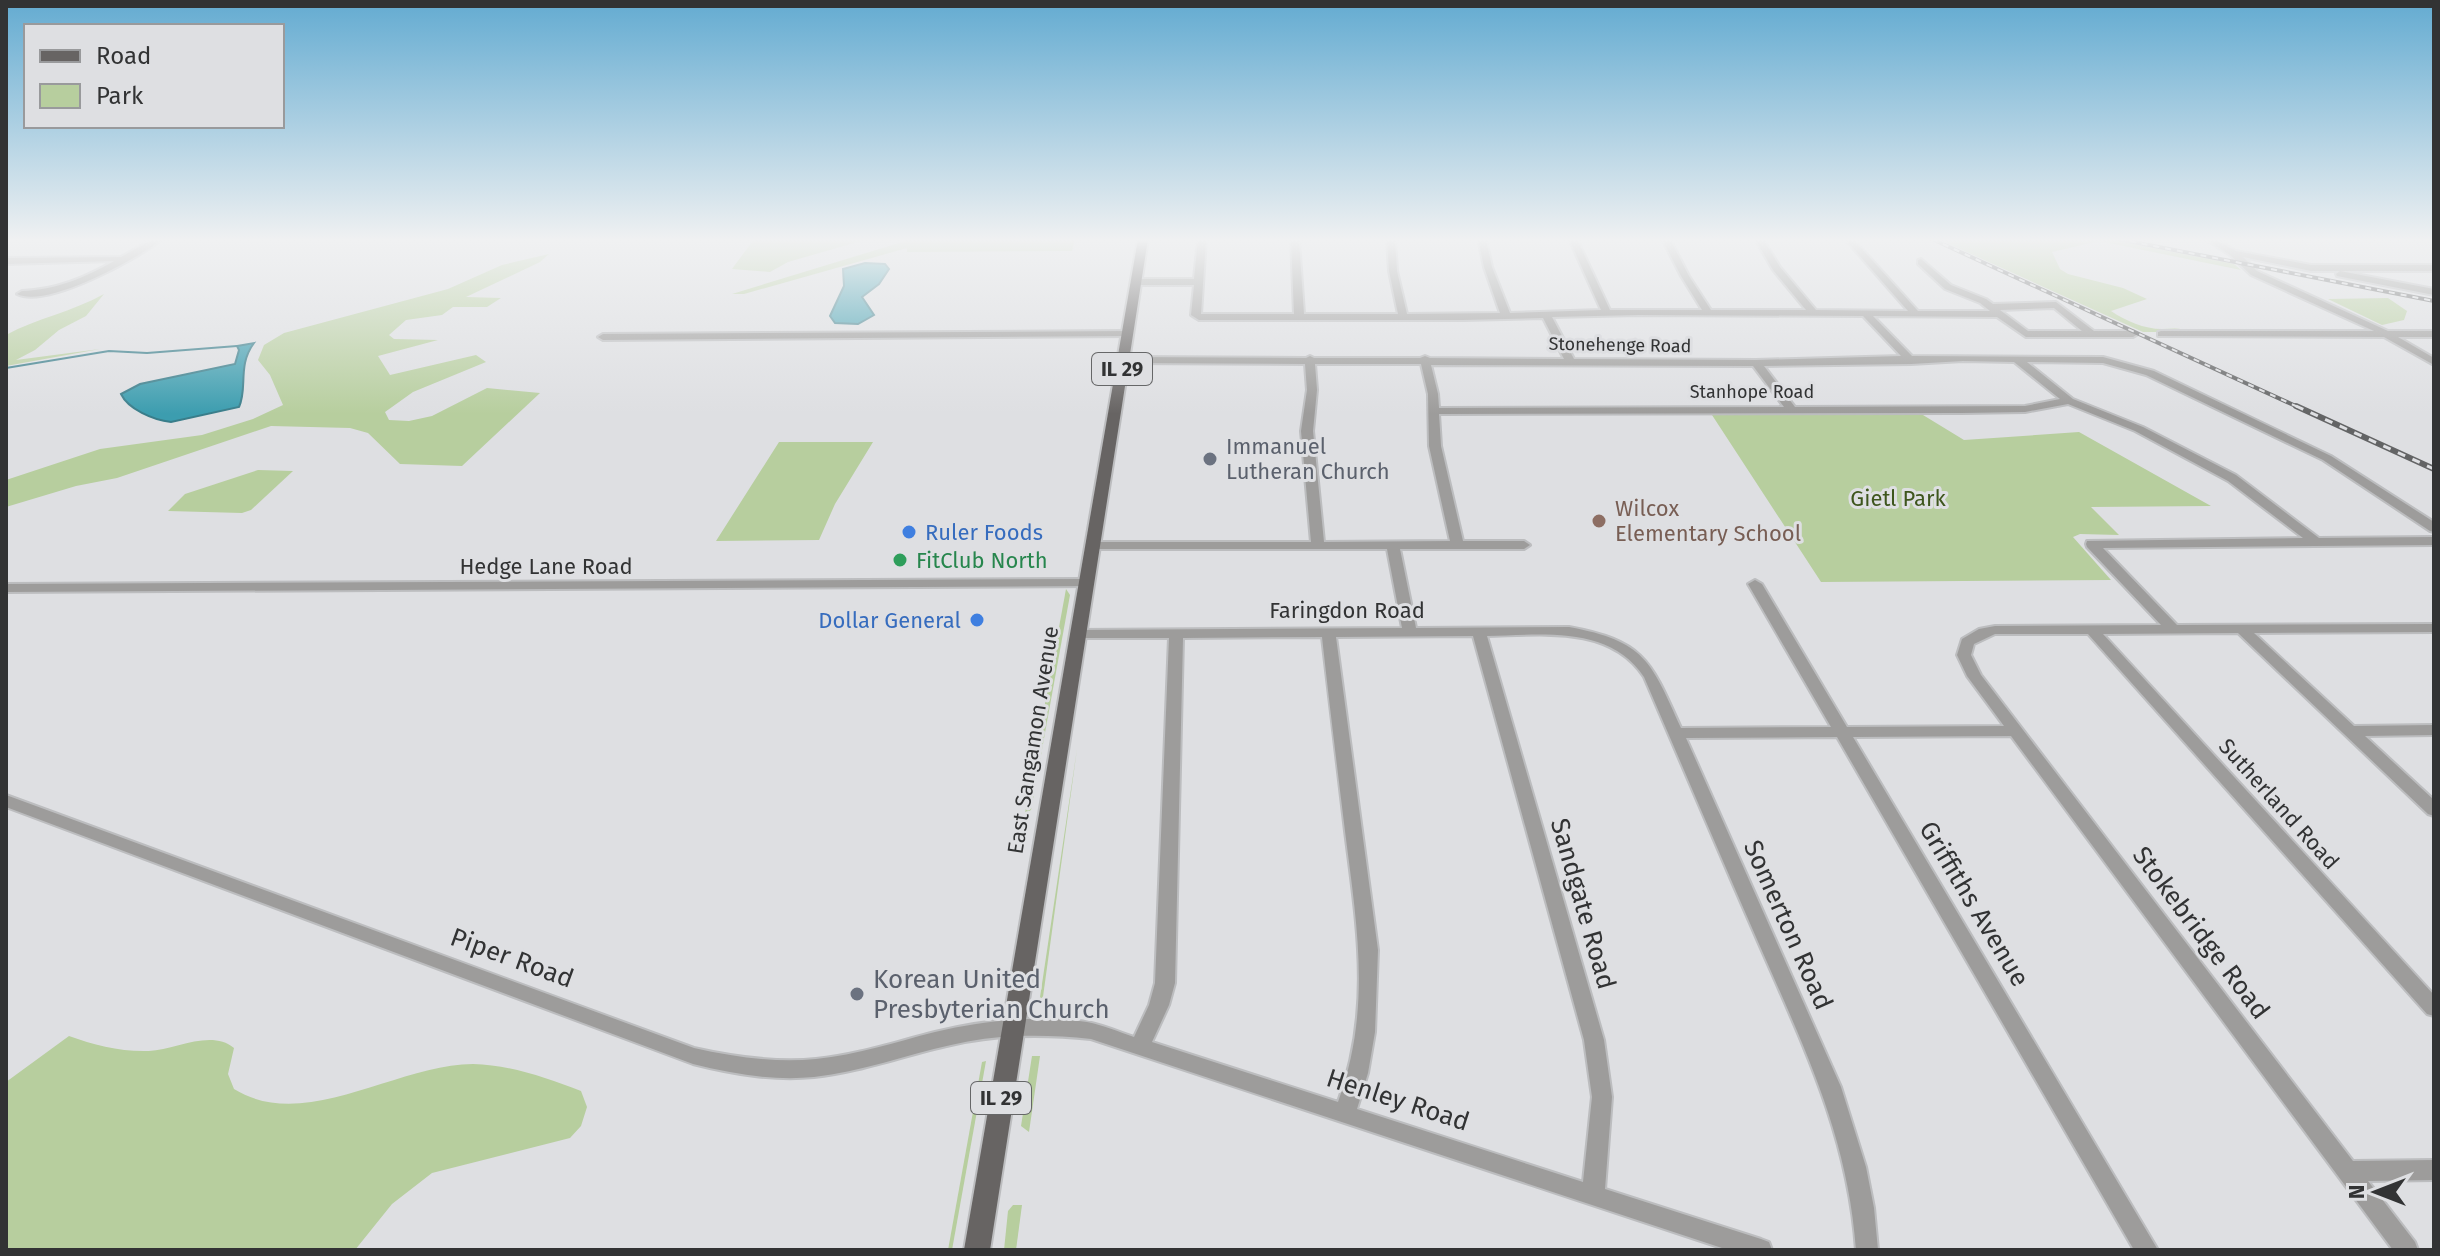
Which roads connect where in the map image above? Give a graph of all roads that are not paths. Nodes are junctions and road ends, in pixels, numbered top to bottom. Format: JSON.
{"nodes":[{"id":1,"x":1134,"y":298,"type":"edge"},
{"id":2,"x":1198,"y":298,"type":"edge"},
{"id":3,"x":1298,"y":298,"type":"edge"},
{"id":4,"x":1399,"y":298,"type":"edge"},
{"id":5,"x":1499,"y":298,"type":"edge"},
{"id":6,"x":1600,"y":298,"type":"edge"},
{"id":7,"x":1699,"y":298,"type":"edge"},
{"id":8,"x":1800,"y":298,"type":"edge"},
{"id":9,"x":1901,"y":298,"type":"edge"},
{"id":10,"x":1977,"y":298,"type":"edge"},
{"id":11,"x":2307,"y":298,"type":"edge"},
{"id":12,"x":1993,"y":310,"type":"junction"},
{"id":13,"x":1607,"y":313,"type":"junction"},
{"id":14,"x":1709,"y":313,"type":"junction"},
{"id":15,"x":1814,"y":314,"type":"junction"},
{"id":16,"x":1866,"y":314,"type":"junction"},
{"id":17,"x":1916,"y":314,"type":"junction"},
{"id":18,"x":1546,"y":315,"type":"junction"},
{"id":19,"x":1506,"y":316,"type":"junction"},
{"id":20,"x":1299,"y":317,"type":"junction"},
{"id":21,"x":1403,"y":317,"type":"junction"},
{"id":22,"x":2384,"y":333,"type":"junction"},
{"id":23,"x":1128,"y":334,"type":"junction"},
{"id":24,"x":2092,"y":334,"type":"junction"},
{"id":25,"x":2133,"y":334,"type":"dead end"},
{"id":26,"x":2161,"y":334,"type":"dead end"},
{"id":27,"x":2434,"y":334,"type":"edge"},
{"id":28,"x":603,"y":337,"type":"dead end"},
{"id":29,"x":2016,"y":358,"type":"junction"},
{"id":30,"x":1310,"y":359,"type":"junction"},
{"id":31,"x":1425,"y":359,"type":"junction"},
{"id":32,"x":1123,"y":360,"type":"junction"},
{"id":33,"x":1570,"y":361,"type":"junction"},
{"id":34,"x":1911,"y":361,"type":"junction"},
{"id":35,"x":2434,"y":362,"type":"edge"},
{"id":36,"x":1756,"y":363,"type":"junction"},
{"id":37,"x":2069,"y":401,"type":"junction"},
{"id":38,"x":1792,"y":410,"type":"junction"},
{"id":39,"x":1434,"y":411,"type":"junction"},
{"id":40,"x":2434,"y":528,"type":"edge"},
{"id":41,"x":2315,"y":541,"type":"junction"},
{"id":42,"x":2434,"y":541,"type":"edge"},
{"id":43,"x":1318,"y":545,"type":"junction"},
{"id":44,"x":1393,"y":545,"type":"junction"},
{"id":45,"x":1457,"y":545,"type":"junction"},
{"id":46,"x":1524,"y":545,"type":"dead end"},
{"id":47,"x":1093,"y":546,"type":"junction"},
{"id":48,"x":1087,"y":583,"type":"junction"},
{"id":49,"x":1755,"y":584,"type":"dead end"},
{"id":50,"x":6,"y":588,"type":"edge"},
{"id":51,"x":2434,"y":628,"type":"edge"},
{"id":52,"x":2091,"y":629,"type":"junction"},
{"id":53,"x":2173,"y":629,"type":"junction"},
{"id":54,"x":2242,"y":629,"type":"junction"},
{"id":55,"x":1479,"y":631,"type":"junction"},
{"id":56,"x":1328,"y":632,"type":"junction"},
{"id":57,"x":1410,"y":632,"type":"junction"},
{"id":58,"x":1078,"y":634,"type":"junction"},
{"id":59,"x":1176,"y":634,"type":"junction"},
{"id":60,"x":1618,"y":640,"type":"joint"},
{"id":61,"x":2434,"y":730,"type":"edge"},
{"id":62,"x":2016,"y":731,"type":"junction"},
{"id":63,"x":2350,"y":731,"type":"junction"},
{"id":64,"x":1842,"y":732,"type":"junction"},
{"id":65,"x":1674,"y":733,"type":"junction"},
{"id":66,"x":6,"y":801,"type":"edge"},
{"id":67,"x":2434,"y":810,"type":"edge"},
{"id":68,"x":2434,"y":1008,"type":"edge"},
{"id":69,"x":1012,"y":1029,"type":"junction"},
{"id":70,"x":1140,"y":1046,"type":"junction"},
{"id":71,"x":1345,"y":1112,"type":"junction"},
{"id":72,"x":2434,"y":1170,"type":"edge"},
{"id":73,"x":2348,"y":1171,"type":"junction"},
{"id":74,"x":1593,"y":1195,"type":"junction"},
{"id":75,"x":977,"y":1250,"type":"edge"},
{"id":76,"x":1761,"y":1250,"type":"edge"},
{"id":77,"x":1867,"y":1250,"type":"edge"},
{"id":78,"x":2147,"y":1250,"type":"edge"},
{"id":79,"x":2407,"y":1250,"type":"edge"}],
"edges":[{"from":1,"to":23,"type":"main road","name":"East Sangamon Avenue","number":"IL 29"},
{"from":2,"to":20,"type":"street"},
{"from":3,"to":20,"type":"street"},
{"from":4,"to":21,"type":"street"},
{"from":5,"to":19,"type":"street"},
{"from":6,"to":13,"type":"street"},
{"from":7,"to":14,"type":"street"},
{"from":8,"to":15,"type":"street"},
{"from":9,"to":17,"type":"street"},
{"from":10,"to":12,"type":"street"},
{"from":11,"to":22,"type":"street"},
{"from":12,"to":17,"type":"street"},
{"from":12,"to":24,"type":"street"},
{"from":12,"to":24,"type":"street"},
{"from":13,"to":14,"type":"street"},
{"from":13,"to":18,"type":"street"},
{"from":14,"to":15,"type":"street"},
{"from":15,"to":16,"type":"street"},
{"from":16,"to":17,"type":"street"},
{"from":16,"to":34,"type":"street"},
{"from":18,"to":19,"type":"street"},
{"from":18,"to":33,"type":"street"},
{"from":19,"to":21,"type":"street"},
{"from":20,"to":21,"type":"street"},
{"from":22,"to":26,"type":"street"},
{"from":22,"to":27,"type":"street"},
{"from":22,"to":35,"type":"street"},
{"from":23,"to":28,"type":"street"},
{"from":23,"to":32,"type":"main road","name":"East Sangamon Avenue","number":"IL 29"},
{"from":24,"to":25,"type":"street"},
{"from":29,"to":34,"type":"street","name":"Stonehenge Road"},
{"from":29,"to":37,"type":"street"},
{"from":29,"to":40,"type":"street","name":"Stonehenge Road"},
{"from":30,"to":31,"type":"street","name":"Stonehenge Road"},
{"from":30,"to":32,"type":"street","name":"Stonehenge Road"},
{"from":30,"to":43,"type":"street"},
{"from":31,"to":33,"type":"street","name":"Stonehenge Road"},
{"from":31,"to":39,"type":"street"},
{"from":32,"to":47,"type":"main road","name":"East Sangamon Avenue","number":"IL 29"},
{"from":33,"to":36,"type":"street","name":"Stonehenge Road"},
{"from":34,"to":36,"type":"street","name":"Stonehenge Road"},
{"from":36,"to":38,"type":"street"},
{"from":37,"to":38,"type":"street","name":"Stanhope Road"},
{"from":37,"to":41,"type":"street"},
{"from":38,"to":39,"type":"street","name":"Stanhope Road"},
{"from":39,"to":45,"type":"street"},
{"from":41,"to":42,"type":"street"},
{"from":41,"to":53,"type":"street"},
{"from":43,"to":44,"type":"street"},
{"from":43,"to":47,"type":"street"},
{"from":44,"to":45,"type":"street"},
{"from":44,"to":57,"type":"street"},
{"from":45,"to":46,"type":"street"},
{"from":47,"to":48,"type":"main road","name":"East Sangamon Avenue","number":"IL 29"},
{"from":48,"to":50,"type":"street","name":"Hedge Lane Road"},
{"from":48,"to":58,"type":"main road","name":"East Sangamon Avenue","number":"IL 29"},
{"from":49,"to":64,"type":"street","name":"Griffiths Avenue"},
{"from":51,"to":54,"type":"street"},
{"from":52,"to":53,"type":"street"},
{"from":52,"to":62,"type":"street","name":"Stokebridge Road"},
{"from":52,"to":68,"type":"street","name":"Sutherland Road"},
{"from":53,"to":54,"type":"street"},
{"from":54,"to":63,"type":"street"},
{"from":55,"to":57,"type":"street","name":"Faringdon Road"},
{"from":55,"to":60,"type":"street","name":"Faringdon Road"},
{"from":55,"to":74,"type":"street","name":"Sandgate Road"},
{"from":56,"to":57,"type":"street","name":"Faringdon Road"},
{"from":56,"to":59,"type":"street","name":"Faringdon Road"},
{"from":56,"to":71,"type":"street"},
{"from":58,"to":59,"type":"street","name":"Faringdon Road"},
{"from":58,"to":69,"type":"main road","name":"East Sangamon Avenue","number":"IL 29"},
{"from":59,"to":70,"type":"street"},
{"from":60,"to":65,"type":"street","name":"Somerton Road"},
{"from":61,"to":63,"type":"street"},
{"from":62,"to":64,"type":"street"},
{"from":62,"to":73,"type":"street","name":"Stokebridge Road"},
{"from":63,"to":67,"type":"street"},
{"from":64,"to":65,"type":"street"},
{"from":64,"to":78,"type":"street","name":"Griffiths Avenue"},
{"from":65,"to":77,"type":"street","name":"Somerton Road"},
{"from":66,"to":69,"type":"street","name":"Piper Road"},
{"from":69,"to":70,"type":"street","name":"Henley Road"},
{"from":69,"to":75,"type":"main road","name":"East Sangamon Avenue","number":"IL 29"},
{"from":70,"to":71,"type":"street","name":"Henley Road"},
{"from":71,"to":74,"type":"street","name":"Henley Road"},
{"from":72,"to":73,"type":"street"},
{"from":73,"to":79,"type":"street","name":"Stokebridge Road"},
{"from":74,"to":76,"type":"street","name":"Henley Road"}]}
